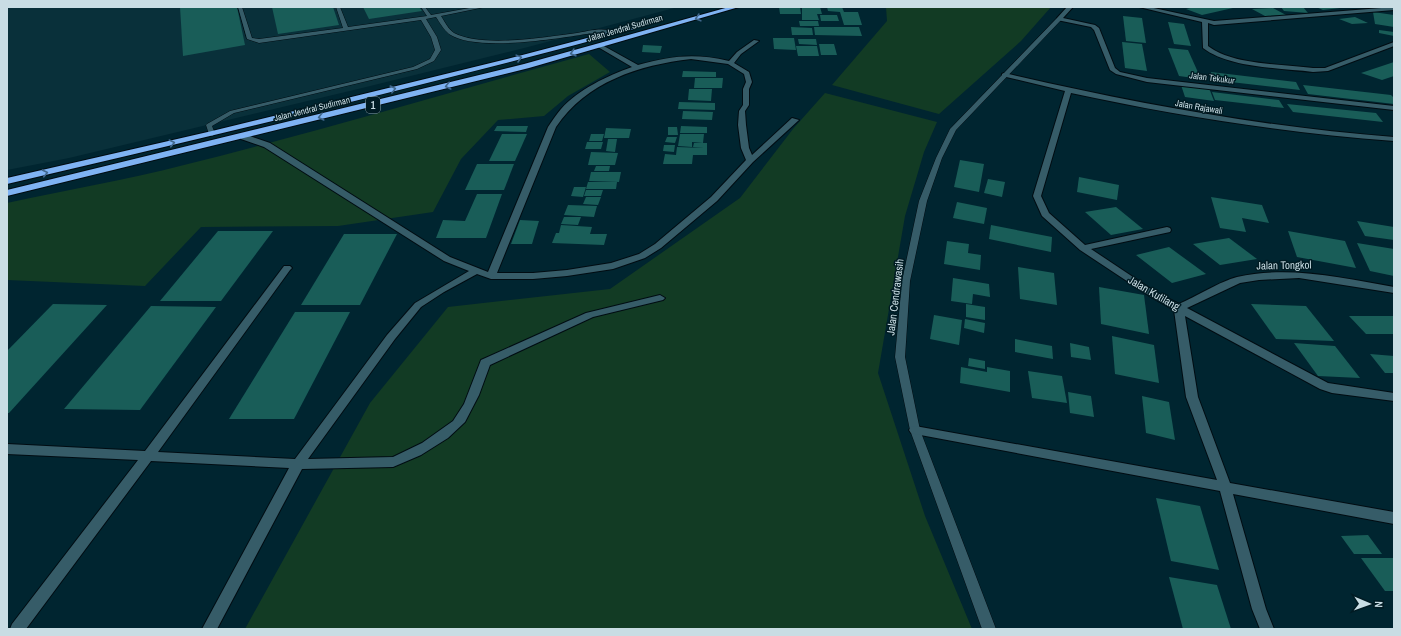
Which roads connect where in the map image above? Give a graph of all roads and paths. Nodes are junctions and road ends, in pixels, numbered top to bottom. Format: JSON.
{"nodes":[{"id":1,"x":240,"y":7,"type":"edge"},
{"id":2,"x":338,"y":7,"type":"edge"},
{"id":3,"x":423,"y":7,"type":"edge"},
{"id":4,"x":483,"y":7,"type":"edge"},
{"id":5,"x":708,"y":7,"type":"edge"},
{"id":6,"x":736,"y":7,"type":"edge"},
{"id":7,"x":1070,"y":7,"type":"edge"},
{"id":8,"x":1142,"y":7,"type":"edge"},
{"id":9,"x":1163,"y":7,"type":"edge"},
{"id":10,"x":1394,"y":8,"type":"edge"},
{"id":11,"x":1153,"y":9,"type":"junction"},
{"id":12,"x":438,"y":16,"type":"junction"},
{"id":13,"x":430,"y":17,"type":"junction"},
{"id":14,"x":423,"y":18,"type":"junction"},
{"id":15,"x":1059,"y":19,"type":"junction"},
{"id":16,"x":1205,"y":22,"type":"junction"},
{"id":17,"x":346,"y":29,"type":"junction"},
{"id":18,"x":613,"y":33,"type":"junction"},
{"id":19,"x":756,"y":41,"type":"dead end"},
{"id":20,"x":1394,"y":44,"type":"edge"},
{"id":21,"x":600,"y":46,"type":"junction"},
{"id":22,"x":730,"y":63,"type":"junction"},
{"id":23,"x":638,"y":68,"type":"junction"},
{"id":24,"x":1004,"y":76,"type":"junction"},
{"id":25,"x":1068,"y":91,"type":"junction"},
{"id":26,"x":1394,"y":108,"type":"edge"},
{"id":27,"x":795,"y":120,"type":"dead end"},
{"id":28,"x":212,"y":134,"type":"junction"},
{"id":29,"x":244,"y":137,"type":"junction"},
{"id":30,"x":1394,"y":139,"type":"edge"},
{"id":31,"x":750,"y":160,"type":"junction"},
{"id":32,"x":7,"y":181,"type":"edge"},
{"id":33,"x":7,"y":193,"type":"edge"},
{"id":34,"x":1167,"y":230,"type":"dead end"},
{"id":35,"x":1083,"y":248,"type":"junction"},
{"id":36,"x":287,"y":268,"type":"dead end"},
{"id":37,"x":476,"y":271,"type":"junction"},
{"id":38,"x":491,"y":276,"type":"junction"},
{"id":39,"x":1394,"y":290,"type":"edge"},
{"id":40,"x":660,"y":298,"type":"dead end"},
{"id":41,"x":1179,"y":308,"type":"junction"},
{"id":42,"x":1394,"y":397,"type":"edge"},
{"id":43,"x":915,"y":430,"type":"junction"},
{"id":44,"x":7,"y":449,"type":"edge"},
{"id":45,"x":148,"y":456,"type":"junction"},
{"id":46,"x":298,"y":464,"type":"junction"},
{"id":47,"x":1224,"y":486,"type":"junction"},
{"id":48,"x":1394,"y":518,"type":"edge"},
{"id":49,"x":17,"y":629,"type":"edge"},
{"id":50,"x":209,"y":629,"type":"edge"},
{"id":51,"x":989,"y":629,"type":"edge"},
{"id":52,"x":1267,"y":629,"type":"edge"}],
"edges":[{"from":1,"to":17,"type":"lane"},
{"from":2,"to":17,"type":"lane"},
{"from":3,"to":13,"type":"lane"},
{"from":4,"to":12,"type":"lane"},
{"from":5,"to":18,"type":"highway","name":"Jalan Jendral Sudirman","number":"1"},
{"from":6,"to":21,"type":"highway","name":"Jalan Jendral Sudirman","number":"1","one_way":true},
{"from":7,"to":15,"type":"street","name":"Jalan Cendrawasih"},
{"from":8,"to":11,"type":"street"},
{"from":9,"to":11,"type":"street"},
{"from":10,"to":16,"type":"street"},
{"from":11,"to":16,"type":"street"},
{"from":12,"to":13,"type":"lane"},
{"from":12,"to":18,"type":"lane"},
{"from":13,"to":14,"type":"lane"},
{"from":14,"to":17,"type":"lane"},
{"from":14,"to":28,"type":"lane"},
{"from":15,"to":24,"type":"lane","name":"Jalan Cendrawasih"},
{"from":15,"to":26,"type":"street","name":"Jalan Tekukur"},
{"from":16,"to":20,"type":"street","name":"Jalan Tekukur"},
{"from":28,"to":18,"type":"highway","name":"Jalan Jendral Sudirman","number":"1","one_way":true},
{"from":19,"to":22,"type":"street"},
{"from":21,"to":23,"type":"street"},
{"from":21,"to":29,"type":"highway","name":"Jalan Jendral Sudirman","number":"1","one_way":true},
{"from":22,"to":23,"type":"street"},
{"from":22,"to":31,"type":"street"},
{"from":23,"to":38,"type":"street"},
{"from":24,"to":25,"type":"street","name":"Jalan Rajawali"},
{"from":24,"to":43,"type":"lane","name":"Jalan Cendrawasih"},
{"from":25,"to":30,"type":"street","name":"Jalan Rajawali"},
{"from":25,"to":35,"type":"street","name":"Jalan Kutilang"},
{"from":27,"to":31,"type":"street"},
{"from":32,"to":28,"type":"highway","name":"Jalan Jendral Sudirman","number":"1","one_way":true},
{"from":29,"to":33,"type":"highway","name":"Jalan Jendral Sudirman","number":"1"},
{"from":29,"to":37,"type":"street"},
{"from":31,"to":38,"type":"street"},
{"from":34,"to":35,"type":"street"},
{"from":35,"to":41,"type":"street","name":"Jalan Kutilang"},
{"from":36,"to":45,"type":"street"},
{"from":37,"to":38,"type":"street"},
{"from":37,"to":46,"type":"street"},
{"from":39,"to":41,"type":"street","name":"Jalan Tongkol"},
{"from":40,"to":46,"type":"street"},
{"from":41,"to":42,"type":"street","name":"Jalan Kutilang"},
{"from":41,"to":47,"type":"street"},
{"from":43,"to":47,"type":"street"},
{"from":43,"to":51,"type":"lane","name":"Jalan Cendrawasih"},
{"from":44,"to":45,"type":"street"},
{"from":45,"to":46,"type":"street"},
{"from":45,"to":49,"type":"street"},
{"from":46,"to":50,"type":"street"},
{"from":47,"to":48,"type":"street"},
{"from":47,"to":52,"type":"street"}]}
